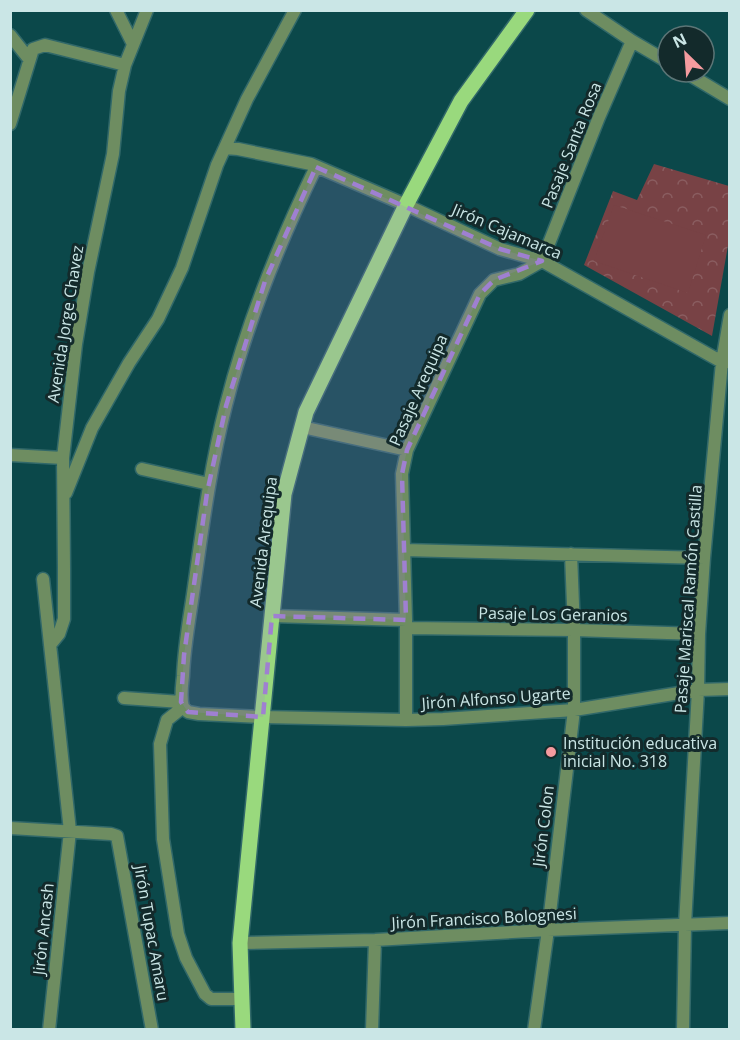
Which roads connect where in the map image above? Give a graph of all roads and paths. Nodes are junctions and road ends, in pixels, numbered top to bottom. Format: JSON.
{"nodes":[{"id":1,"x":116,"y":10,"type":"edge"},
{"id":2,"x":147,"y":10,"type":"edge"},
{"id":3,"x":295,"y":10,"type":"edge"},
{"id":4,"x":527,"y":10,"type":"edge"},
{"id":5,"x":586,"y":10,"type":"edge"},
{"id":6,"x":10,"y":35,"type":"edge"},
{"id":7,"x":632,"y":41,"type":"junction"},
{"id":8,"x":133,"y":44,"type":"junction"},
{"id":9,"x":656,"y":55,"type":"edge"},
{"id":10,"x":29,"y":59,"type":"junction"},
{"id":11,"x":125,"y":64,"type":"junction"},
{"id":12,"x":705,"y":84,"type":"edge"},
{"id":13,"x":729,"y":99,"type":"edge"},
{"id":14,"x":10,"y":124,"type":"edge"},
{"id":15,"x":225,"y":148,"type":"junction"},
{"id":16,"x":316,"y":166,"type":"junction"},
{"id":17,"x":406,"y":205,"type":"junction"},
{"id":18,"x":542,"y":261,"type":"junction"},
{"id":19,"x":729,"y":315,"type":"edge"},
{"id":20,"x":726,"y":362,"type":"edge"},
{"id":21,"x":302,"y":427,"type":"junction"},
{"id":22,"x":407,"y":450,"type":"junction"},
{"id":23,"x":10,"y":455,"type":"edge"},
{"id":24,"x":63,"y":458,"type":"junction"},
{"id":25,"x":142,"y":469,"type":"dead end"},
{"id":26,"x":209,"y":484,"type":"junction"},
{"id":27,"x":63,"y":499,"type":"junction"},
{"id":28,"x":404,"y":550,"type":"junction"},
{"id":29,"x":571,"y":554,"type":"junction"},
{"id":30,"x":704,"y":558,"type":"junction"},
{"id":31,"x":43,"y":579,"type":"dead end"},
{"id":32,"x":272,"y":616,"type":"junction"},
{"id":33,"x":406,"y":624,"type":"junction"},
{"id":34,"x":574,"y":630,"type":"junction"},
{"id":35,"x":699,"y":634,"type":"junction"},
{"id":36,"x":50,"y":645,"type":"junction"},
{"id":37,"x":729,"y":688,"type":"edge"},
{"id":38,"x":698,"y":690,"type":"junction"},
{"id":39,"x":124,"y":698,"type":"dead end"},
{"id":40,"x":182,"y":705,"type":"junction"},
{"id":41,"x":574,"y":710,"type":"junction"},
{"id":42,"x":263,"y":717,"type":"junction"},
{"id":43,"x":406,"y":720,"type":"junction"},
{"id":44,"x":10,"y":828,"type":"edge"},
{"id":45,"x":70,"y":831,"type":"junction"},
{"id":46,"x":729,"y":923,"type":"edge"},
{"id":47,"x":685,"y":925,"type":"junction"},
{"id":48,"x":548,"y":930,"type":"junction"},
{"id":49,"x":375,"y":940,"type":"junction"},
{"id":50,"x":240,"y":943,"type":"junction"},
{"id":51,"x":242,"y":999,"type":"junction"},
{"id":52,"x":49,"y":1029,"type":"edge"},
{"id":53,"x":152,"y":1029,"type":"edge"},
{"id":54,"x":243,"y":1029,"type":"edge"},
{"id":55,"x":372,"y":1029,"type":"edge"},
{"id":56,"x":534,"y":1029,"type":"edge"},
{"id":57,"x":683,"y":1029,"type":"edge"}],
"edges":[{"from":1,"to":8,"type":"street"},
{"from":2,"to":8,"type":"street","name":"Avenida Jorge Chavez"},
{"from":3,"to":15,"type":"street"},
{"from":4,"to":17,"type":"main road","name":"Avenida Arequipa"},
{"from":5,"to":7,"type":"street"},
{"from":6,"to":10,"type":"street"},
{"from":7,"to":9,"type":"street"},
{"from":7,"to":18,"type":"street","name":"Pasaje Santa Rosa"},
{"from":8,"to":11,"type":"street","name":"Avenida Jorge Chavez"},
{"from":10,"to":11,"type":"street"},
{"from":10,"to":14,"type":"street"},
{"from":11,"to":24,"type":"street","name":"Avenida Jorge Chavez"},
{"from":12,"to":13,"type":"street"},
{"from":15,"to":16,"type":"street","name":"Jirón Cajamarca"},
{"from":15,"to":27,"type":"street"},
{"from":16,"to":17,"type":"street","name":"Jirón Cajamarca"},
{"from":16,"to":26,"type":"street"},
{"from":17,"to":18,"type":"street","name":"Jirón Cajamarca"},
{"from":17,"to":21,"type":"main road","name":"Avenida Arequipa"},
{"from":18,"to":20,"type":"street","name":"Jirón Cajamarca"},
{"from":18,"to":22,"type":"street","name":"Pasaje Arequipa"},
{"from":19,"to":20,"type":"street","name":"Pasaje Mariscal Ramón Castilla"},
{"from":20,"to":30,"type":"street","name":"Pasaje Mariscal Ramón Castilla"},
{"from":21,"to":22,"type":"street"},
{"from":21,"to":32,"type":"main road","name":"Avenida Arequipa"},
{"from":22,"to":28,"type":"street","name":"Pasaje Arequipa"},
{"from":23,"to":24,"type":"street"},
{"from":24,"to":27,"type":"street","name":"Avenida Jorge Chavez"},
{"from":25,"to":26,"type":"street"},
{"from":26,"to":40,"type":"street"},
{"from":27,"to":36,"type":"street","name":"Avenida Jorge Chavez"},
{"from":28,"to":29,"type":"street"},
{"from":28,"to":33,"type":"street","name":"Pasaje Arequipa"},
{"from":29,"to":30,"type":"street"},
{"from":29,"to":34,"type":"street","name":"Jirón Colon"},
{"from":30,"to":35,"type":"street","name":"Pasaje Mariscal Ramón Castilla"},
{"from":31,"to":36,"type":"street","name":"Jirón Ancash"},
{"from":32,"to":33,"type":"street","name":"Pasaje Los Geranios"},
{"from":32,"to":42,"type":"main road","name":"Avenida Arequipa"},
{"from":33,"to":34,"type":"street","name":"Pasaje Los Geranios"},
{"from":33,"to":43,"type":"street","name":"Pasaje Arequipa"},
{"from":34,"to":35,"type":"street","name":"Pasaje Los Geranios"},
{"from":34,"to":41,"type":"street","name":"Jirón Colon"},
{"from":35,"to":38,"type":"street","name":"Pasaje Mariscal Ramón Castilla"},
{"from":36,"to":45,"type":"street","name":"Jirón Ancash"},
{"from":37,"to":38,"type":"street","name":"Jirón Alfonso Ugarte"},
{"from":38,"to":41,"type":"street","name":"Jirón Alfonso Ugarte"},
{"from":38,"to":47,"type":"street","name":"Pasaje Mariscal Ramón Castilla"},
{"from":39,"to":40,"type":"street","name":"Jirón Alfonso Ugarte"},
{"from":40,"to":42,"type":"street","name":"Jirón Alfonso Ugarte"},
{"from":40,"to":51,"type":"street"},
{"from":41,"to":43,"type":"street","name":"Jirón Alfonso Ugarte"},
{"from":41,"to":48,"type":"street","name":"Jirón Colon"},
{"from":42,"to":43,"type":"street","name":"Jirón Alfonso Ugarte"},
{"from":42,"to":50,"type":"main road","name":"Avenida Arequipa"},
{"from":44,"to":45,"type":"street"},
{"from":45,"to":52,"type":"street","name":"Jirón Ancash"},
{"from":45,"to":53,"type":"street","name":"Jirón Tupac Amaru"},
{"from":46,"to":47,"type":"street","name":"Jirón Francisco Bolognesi"},
{"from":47,"to":48,"type":"street","name":"Jirón Francisco Bolognesi"},
{"from":47,"to":57,"type":"street","name":"Pasaje Mariscal Ramón Castilla"},
{"from":48,"to":49,"type":"street","name":"Jirón Francisco Bolognesi"},
{"from":48,"to":56,"type":"street","name":"Jirón Colon"},
{"from":49,"to":50,"type":"street","name":"Jirón Francisco Bolognesi"},
{"from":49,"to":55,"type":"street"},
{"from":50,"to":51,"type":"main road","name":"Avenida Arequipa"},
{"from":51,"to":54,"type":"main road","name":"Avenida Arequipa"}]}
